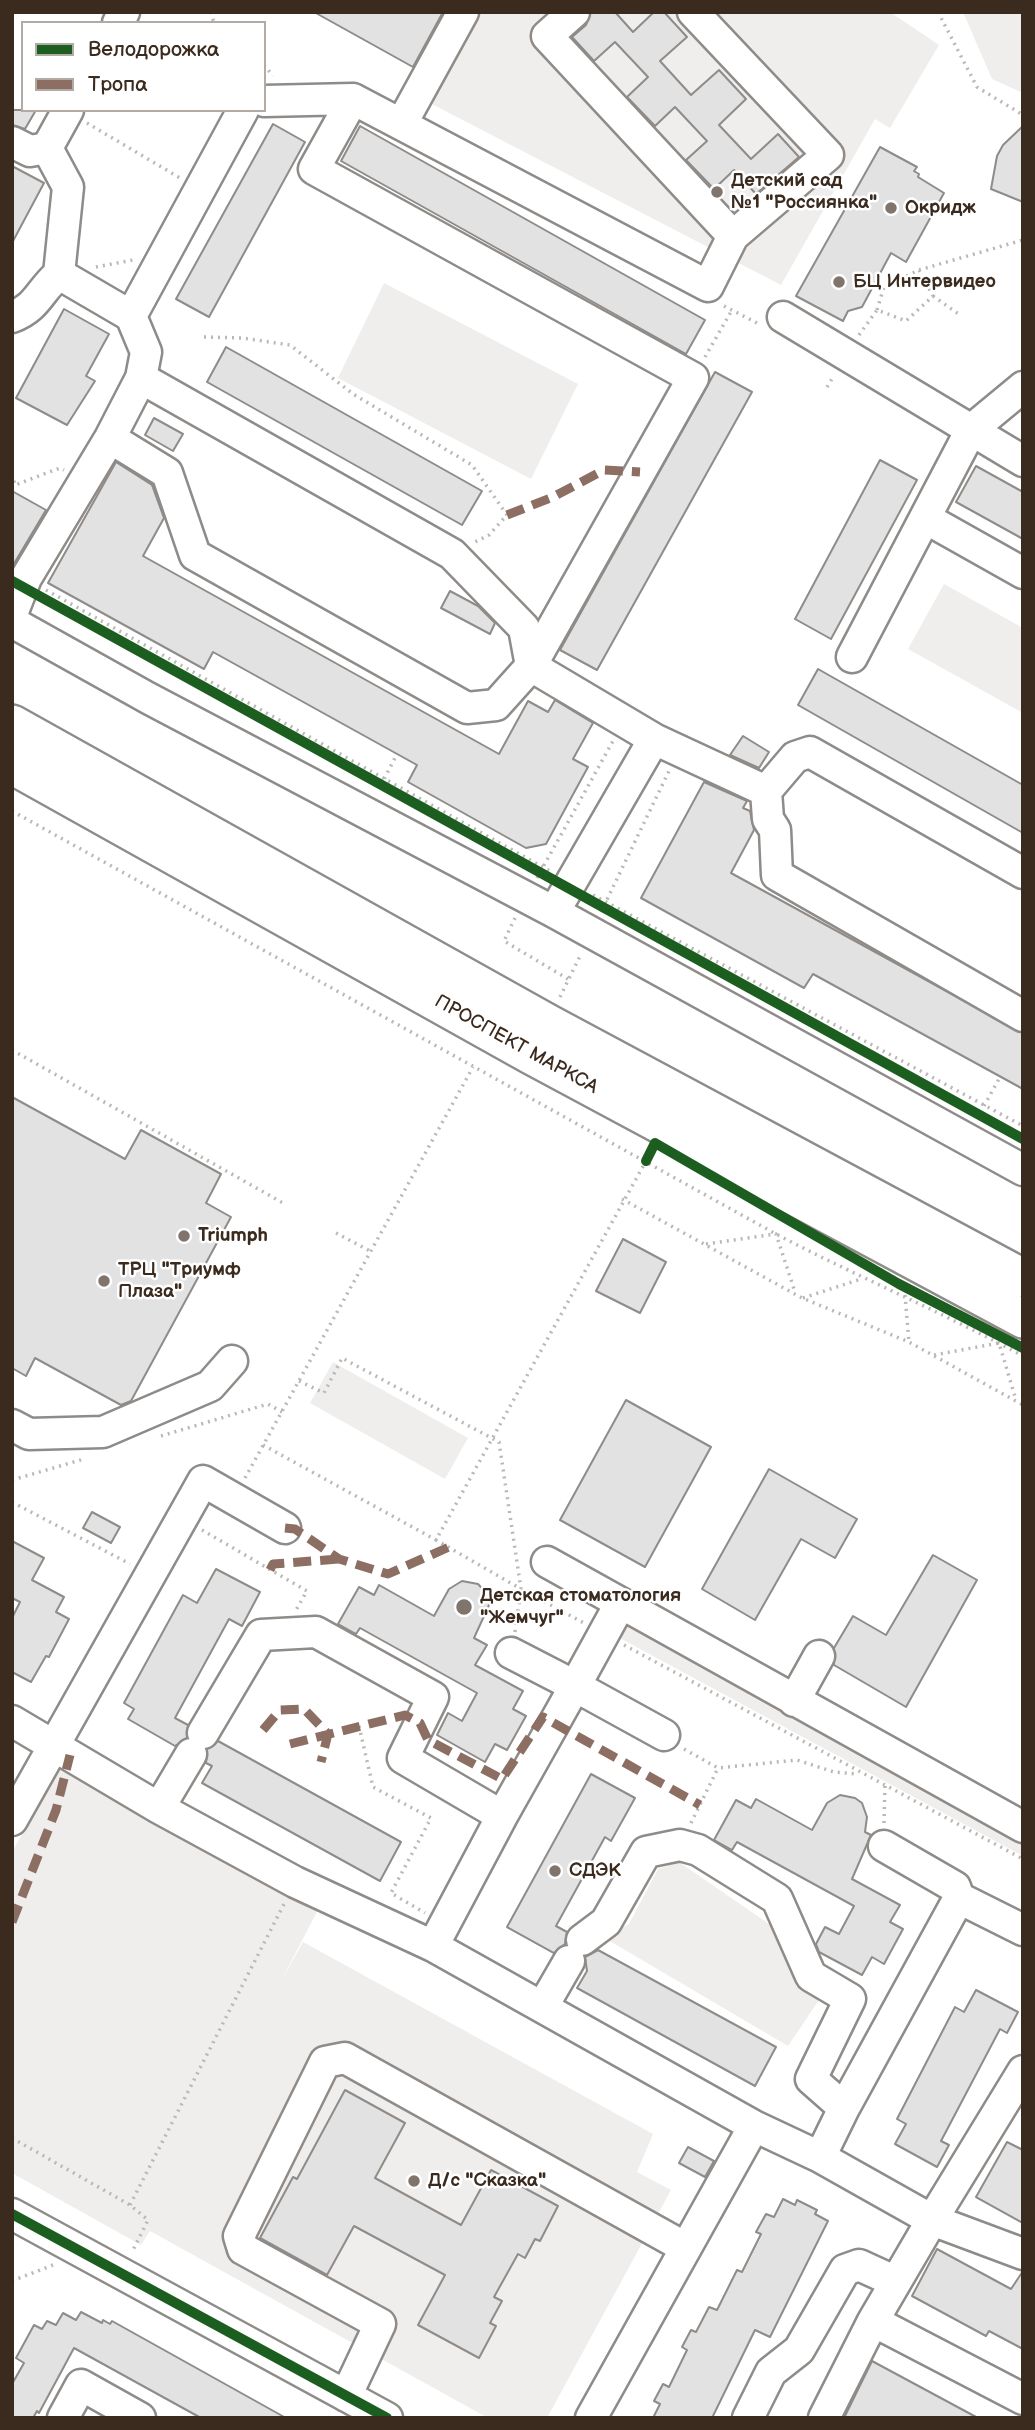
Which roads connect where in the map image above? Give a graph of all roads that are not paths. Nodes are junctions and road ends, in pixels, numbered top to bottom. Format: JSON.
{"nodes":[{"id":1,"x":463,"y":12,"type":"edge"},
{"id":2,"x":574,"y":12,"type":"edge"},
{"id":3,"x":693,"y":12,"type":"edge"},
{"id":4,"x":353,"y":99,"type":"junction"},
{"id":5,"x":266,"y":101,"type":"edge"},
{"id":6,"x":67,"y":112,"type":"edge"},
{"id":7,"x":242,"y":112,"type":"edge"},
{"id":8,"x":402,"y":123,"type":"junction"},
{"id":9,"x":12,"y":142,"type":"edge"},
{"id":10,"x":47,"y":148,"type":"junction"},
{"id":11,"x":733,"y":236,"type":"junction"},
{"id":12,"x":59,"y":274,"type":"junction"},
{"id":13,"x":131,"y":316,"type":"junction"},
{"id":14,"x":12,"y":317,"type":"edge"},
{"id":15,"x":783,"y":317,"type":"dead end"},
{"id":16,"x":141,"y":378,"type":"junction"},
{"id":17,"x":1023,"y":387,"type":"edge"},
{"id":18,"x":971,"y":430,"type":"junction"},
{"id":19,"x":110,"y":438,"type":"junction"},
{"id":20,"x":1023,"y":460,"type":"edge"},
{"id":21,"x":927,"y":519,"type":"junction"},
{"id":22,"x":1023,"y":573,"type":"edge"},
{"id":23,"x":12,"y":614,"type":"edge"},
{"id":24,"x":12,"y":622,"type":"edge"},
{"id":25,"x":852,"y":657,"type":"dead end"},
{"id":26,"x":531,"y":666,"type":"junction"},
{"id":27,"x":12,"y":724,"type":"edge"},
{"id":28,"x":654,"y":739,"type":"junction"},
{"id":29,"x":12,"y":765,"type":"edge"},
{"id":30,"x":766,"y":790,"type":"junction"},
{"id":31,"x":1023,"y":873,"type":"edge"},
{"id":32,"x":564,"y":894,"type":"junction"},
{"id":33,"x":1023,"y":1016,"type":"edge"},
{"id":34,"x":1023,"y":1170,"type":"edge"},
{"id":35,"x":1023,"y":1278,"type":"edge"},
{"id":36,"x":1011,"y":1331,"type":"edge"},
{"id":37,"x":232,"y":1362,"type":"dead end"},
{"id":38,"x":12,"y":1424,"type":"edge"},
{"id":39,"x":285,"y":1528,"type":"dead end"},
{"id":40,"x":547,"y":1562,"type":"dead end"},
{"id":41,"x":620,"y":1604,"type":"junction"},
{"id":42,"x":511,"y":1653,"type":"road end"},
{"id":43,"x":819,"y":1656,"type":"dead end"},
{"id":44,"x":575,"y":1686,"type":"junction"},
{"id":45,"x":794,"y":1701,"type":"junction"},
{"id":46,"x":12,"y":1721,"type":"edge"},
{"id":47,"x":664,"y":1735,"type":"road end"},
{"id":48,"x":54,"y":1746,"type":"junction"},
{"id":49,"x":159,"y":1808,"type":"junction"},
{"id":50,"x":502,"y":1816,"type":"junction"},
{"id":51,"x":12,"y":1820,"type":"edge"},
{"id":52,"x":1023,"y":1827,"type":"edge"},
{"id":53,"x":884,"y":1846,"type":"road end"},
{"id":54,"x":959,"y":1898,"type":"junction"},
{"id":55,"x":1023,"y":1930,"type":"edge"},
{"id":56,"x":439,"y":1935,"type":"junction"},
{"id":57,"x":850,"y":1999,"type":"junction"},
{"id":58,"x":543,"y":2006,"type":"junction"},
{"id":59,"x":891,"y":2019,"type":"junction"},
{"id":60,"x":1023,"y":2071,"type":"edge"},
{"id":61,"x":844,"y":2108,"type":"junction"},
{"id":62,"x":754,"y":2126,"type":"junction"},
{"id":63,"x":820,"y":2157,"type":"junction"},
{"id":64,"x":12,"y":2214,"type":"edge"},
{"id":65,"x":932,"y":2220,"type":"junction"},
{"id":66,"x":686,"y":2248,"type":"junction"},
{"id":67,"x":1023,"y":2254,"type":"edge"},
{"id":68,"x":894,"y":2281,"type":"junction"},
{"id":69,"x":873,"y":2321,"type":"junction"},
{"id":70,"x":346,"y":2396,"type":"junction"},
{"id":71,"x":1023,"y":2399,"type":"edge"},
{"id":72,"x":63,"y":2418,"type":"edge"},
{"id":73,"x":140,"y":2418,"type":"edge"},
{"id":74,"x":387,"y":2418,"type":"edge"},
{"id":75,"x":592,"y":2418,"type":"edge"},
{"id":76,"x":748,"y":2418,"type":"edge"},
{"id":77,"x":824,"y":2418,"type":"edge"}],
"edges":[{"from":1,"to":8,"type":"street"},
{"from":2,"to":11,"type":"street"},
{"from":3,"to":11,"type":"street"},
{"from":4,"to":5,"type":"street"},
{"from":4,"to":8,"type":"street"},
{"from":4,"to":26,"type":"street"},
{"from":6,"to":10,"type":"street"},
{"from":7,"to":13,"type":"street"},
{"from":8,"to":11,"type":"street"},
{"from":9,"to":10,"type":"street"},
{"from":10,"to":12,"type":"street"},
{"from":12,"to":13,"type":"street"},
{"from":12,"to":14,"type":"street"},
{"from":13,"to":16,"type":"street"},
{"from":15,"to":18,"type":"street"},
{"from":16,"to":19,"type":"street"},
{"from":16,"to":26,"type":"street"},
{"from":17,"to":18,"type":"street"},
{"from":18,"to":20,"type":"street"},
{"from":18,"to":21,"type":"street"},
{"from":19,"to":23,"type":"street"},
{"from":19,"to":26,"type":"street"},
{"from":21,"to":22,"type":"street"},
{"from":21,"to":25,"type":"street"},
{"from":24,"to":32,"type":"street"},
{"from":26,"to":28,"type":"street"},
{"from":27,"to":35,"type":"main road","name":"ПРОСПЕКТ МАРКСА"},
{"from":28,"to":30,"type":"street"},
{"from":28,"to":32,"type":"street"},
{"from":29,"to":36,"type":"main road","name":"ПРОСПЕКТ МАРКСА"},
{"from":30,"to":31,"type":"street"},
{"from":30,"to":33,"type":"street"},
{"from":32,"to":34,"type":"street"},
{"from":37,"to":38,"type":"street"},
{"from":39,"to":48,"type":"street"},
{"from":40,"to":41,"type":"street"},
{"from":41,"to":44,"type":"street"},
{"from":41,"to":45,"type":"street"},
{"from":42,"to":44,"type":"street"},
{"from":43,"to":45,"type":"street"},
{"from":44,"to":47,"type":"street"},
{"from":44,"to":50,"type":"street"},
{"from":45,"to":52,"type":"street"},
{"from":46,"to":48,"type":"street"},
{"from":48,"to":49,"type":"street"},
{"from":48,"to":51,"type":"street"},
{"from":49,"to":50,"type":"street"},
{"from":49,"to":56,"type":"street"},
{"from":50,"to":56,"type":"street"},
{"from":53,"to":54,"type":"street"},
{"from":54,"to":55,"type":"street"},
{"from":54,"to":59,"type":"street"},
{"from":56,"to":58,"type":"street"},
{"from":57,"to":58,"type":"street"},
{"from":57,"to":59,"type":"street"},
{"from":57,"to":61,"type":"street"},
{"from":58,"to":62,"type":"street"},
{"from":59,"to":61,"type":"street"},
{"from":60,"to":65,"type":"street"},
{"from":61,"to":63,"type":"street"},
{"from":62,"to":63,"type":"street"},
{"from":62,"to":66,"type":"street"},
{"from":63,"to":65,"type":"street"},
{"from":64,"to":70,"type":"street"},
{"from":65,"to":67,"type":"street"},
{"from":65,"to":68,"type":"street"},
{"from":66,"to":70,"type":"street"},
{"from":66,"to":75,"type":"street"},
{"from":68,"to":69,"type":"street"},
{"from":68,"to":76,"type":"street"},
{"from":69,"to":71,"type":"street"},
{"from":69,"to":77,"type":"street"},
{"from":70,"to":74,"type":"street"},
{"from":72,"to":73,"type":"street"}]}
